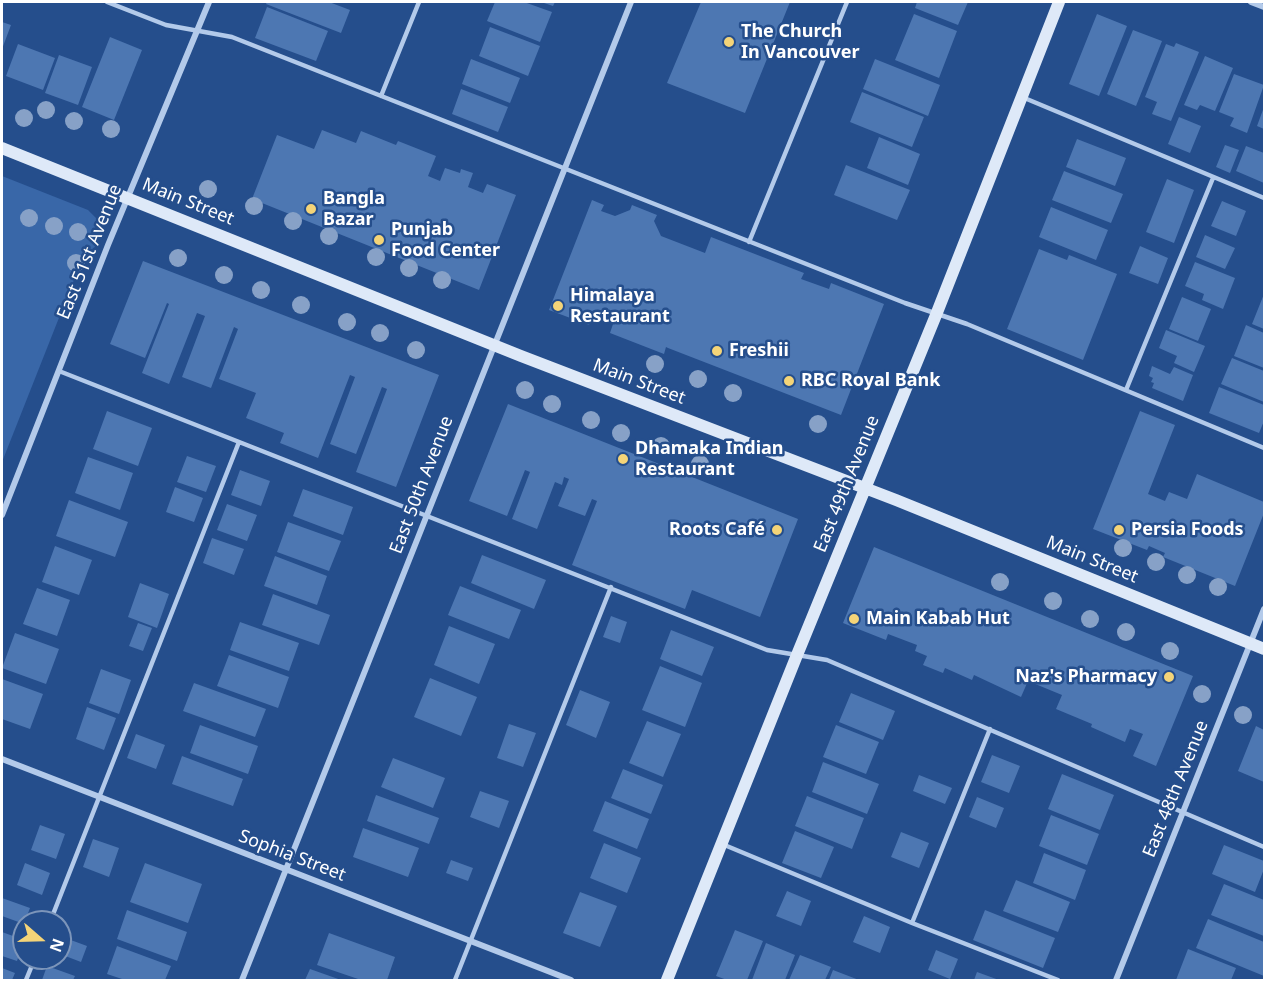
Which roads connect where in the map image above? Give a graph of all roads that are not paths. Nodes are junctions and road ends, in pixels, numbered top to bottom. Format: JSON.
{"nodes":[{"id":1,"x":107,"y":2,"type":"edge"},
{"id":2,"x":209,"y":2,"type":"edge"},
{"id":3,"x":419,"y":2,"type":"edge"},
{"id":4,"x":632,"y":2,"type":"edge"},
{"id":5,"x":847,"y":2,"type":"edge"},
{"id":6,"x":1059,"y":2,"type":"edge"},
{"id":7,"x":1251,"y":2,"type":"edge"},
{"id":8,"x":1264,"y":7,"type":"edge"},
{"id":9,"x":197,"y":31,"type":"junction"},
{"id":10,"x":381,"y":96,"type":"junction"},
{"id":11,"x":1022,"y":97,"type":"junction"},
{"id":12,"x":2,"y":148,"type":"edge"},
{"id":13,"x":564,"y":168,"type":"junction"},
{"id":14,"x":1213,"y":178,"type":"junction"},
{"id":15,"x":128,"y":197,"type":"junction"},
{"id":16,"x":1264,"y":198,"type":"edge"},
{"id":17,"x":749,"y":242,"type":"junction"},
{"id":18,"x":936,"y":315,"type":"junction"},
{"id":19,"x":494,"y":345,"type":"junction"},
{"id":20,"x":59,"y":371,"type":"junction"},
{"id":21,"x":1125,"y":390,"type":"junction"},
{"id":22,"x":239,"y":442,"type":"junction"},
{"id":23,"x":1264,"y":447,"type":"edge"},
{"id":24,"x":865,"y":488,"type":"junction"},
{"id":25,"x":2,"y":515,"type":"edge"},
{"id":26,"x":427,"y":515,"type":"junction"},
{"id":27,"x":611,"y":587,"type":"junction"},
{"id":28,"x":1264,"y":609,"type":"edge"},
{"id":29,"x":1251,"y":644,"type":"junction"},
{"id":30,"x":1264,"y":649,"type":"edge"},
{"id":31,"x":797,"y":655,"type":"junction"},
{"id":32,"x":990,"y":729,"type":"junction"},
{"id":33,"x":2,"y":759,"type":"edge"},
{"id":34,"x":100,"y":797,"type":"junction"},
{"id":35,"x":1182,"y":813,"type":"junction"},
{"id":36,"x":722,"y":844,"type":"junction"},
{"id":37,"x":1264,"y":847,"type":"edge"},
{"id":38,"x":286,"y":870,"type":"junction"},
{"id":39,"x":55,"y":910,"type":"edge"},
{"id":40,"x":912,"y":923,"type":"junction"},
{"id":41,"x":470,"y":942,"type":"junction"},
{"id":42,"x":242,"y":981,"type":"edge"},
{"id":43,"x":455,"y":981,"type":"edge"},
{"id":44,"x":571,"y":981,"type":"edge"},
{"id":45,"x":667,"y":981,"type":"edge"},
{"id":46,"x":1058,"y":981,"type":"edge"},
{"id":47,"x":1116,"y":981,"type":"edge"}],
"edges":[{"from":1,"to":9,"type":"lane"},
{"from":2,"to":9,"type":"street","name":"East 51st Avenue"},
{"from":3,"to":10,"type":"lane"},
{"from":4,"to":13,"type":"street","name":"East 50th Avenue"},
{"from":5,"to":17,"type":"lane"},
{"from":6,"to":11,"type":"main road","name":"East 49th Avenue"},
{"from":7,"to":8,"type":"street"},
{"from":9,"to":10,"type":"lane"},
{"from":9,"to":15,"type":"street","name":"East 51st Avenue"},
{"from":10,"to":13,"type":"lane"},
{"from":11,"to":14,"type":"lane"},
{"from":11,"to":18,"type":"main road","name":"East 49th Avenue"},
{"from":12,"to":15,"type":"main road","name":"Main Street"},
{"from":13,"to":17,"type":"lane"},
{"from":13,"to":19,"type":"street","name":"East 50th Avenue"},
{"from":14,"to":16,"type":"lane"},
{"from":14,"to":21,"type":"lane"},
{"from":15,"to":19,"type":"main road","name":"Main Street"},
{"from":15,"to":20,"type":"street","name":"East 51st Avenue"},
{"from":17,"to":18,"type":"lane"},
{"from":18,"to":21,"type":"lane"},
{"from":18,"to":24,"type":"main road","name":"East 49th Avenue"},
{"from":19,"to":24,"type":"main road","name":"Main Street"},
{"from":19,"to":26,"type":"street","name":"East 50th Avenue"},
{"from":20,"to":22,"type":"lane"},
{"from":20,"to":25,"type":"street","name":"East 51st Avenue"},
{"from":21,"to":23,"type":"lane"},
{"from":22,"to":26,"type":"lane"},
{"from":22,"to":34,"type":"lane"},
{"from":24,"to":29,"type":"main road","name":"Main Street"},
{"from":24,"to":31,"type":"main road","name":"East 49th Avenue"},
{"from":26,"to":27,"type":"lane"},
{"from":26,"to":38,"type":"street","name":"East 50th Avenue"},
{"from":27,"to":31,"type":"lane"},
{"from":27,"to":41,"type":"lane"},
{"from":28,"to":29,"type":"street","name":"East 48th Avenue"},
{"from":29,"to":30,"type":"main road","name":"Main Street"},
{"from":29,"to":35,"type":"street","name":"East 48th Avenue"},
{"from":31,"to":32,"type":"lane"},
{"from":31,"to":36,"type":"main road","name":"East 49th Avenue"},
{"from":32,"to":35,"type":"lane"},
{"from":32,"to":40,"type":"lane"},
{"from":33,"to":34,"type":"street","name":"Sophia Street"},
{"from":34,"to":38,"type":"street","name":"Sophia Street"},
{"from":34,"to":39,"type":"lane"},
{"from":35,"to":37,"type":"lane"},
{"from":35,"to":47,"type":"street","name":"East 48th Avenue"},
{"from":36,"to":40,"type":"lane"},
{"from":36,"to":45,"type":"main road","name":"East 49th Avenue"},
{"from":38,"to":41,"type":"street","name":"Sophia Street"},
{"from":38,"to":42,"type":"street","name":"East 50th Avenue"},
{"from":40,"to":46,"type":"lane"},
{"from":41,"to":43,"type":"lane"},
{"from":41,"to":44,"type":"street","name":"Sophia Street"}]}
